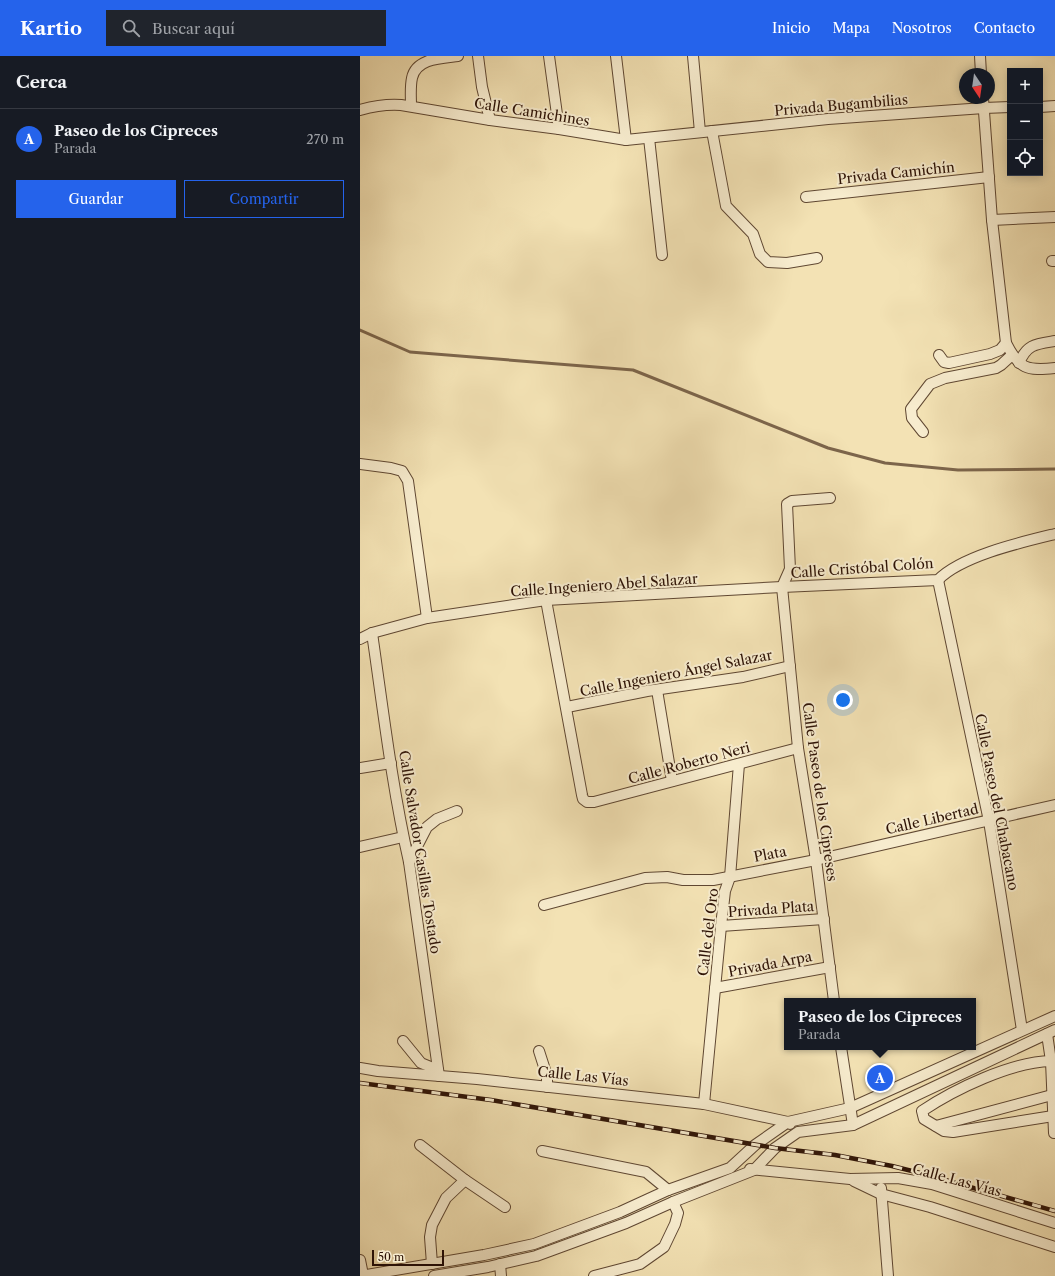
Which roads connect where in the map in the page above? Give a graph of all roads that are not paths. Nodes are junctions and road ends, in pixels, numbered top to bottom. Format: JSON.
{"nodes":[{"id":1,"x":458,"y":56,"type":"edge"},
{"id":2,"x":478,"y":56,"type":"edge"},
{"id":3,"x":549,"y":56,"type":"edge"},
{"id":4,"x":616,"y":56,"type":"edge"},
{"id":5,"x":693,"y":56,"type":"edge"},
{"id":6,"x":980,"y":56,"type":"edge"},
{"id":7,"x":981,"y":68,"type":"edge"},
{"id":8,"x":974,"y":104,"type":"edge"},
{"id":9,"x":984,"y":104,"type":"edge"},
{"id":10,"x":990,"y":104,"type":"edge"},
{"id":11,"x":411,"y":106,"type":"junction"},
{"id":12,"x":1055,"y":106,"type":"edge"},
{"id":13,"x":1007,"y":107,"type":"edge"},
{"id":14,"x":1043,"y":107,"type":"edge"},
{"id":15,"x":360,"y":110,"type":"edge"},
{"id":16,"x":490,"y":120,"type":"junction"},
{"id":17,"x":559,"y":129,"type":"junction"},
{"id":18,"x":712,"y":131,"type":"junction"},
{"id":19,"x":700,"y":132,"type":"junction"},
{"id":20,"x":649,"y":138,"type":"junction"},
{"id":21,"x":626,"y":140,"type":"junction"},
{"id":22,"x":989,"y":177,"type":"junction"},
{"id":23,"x":806,"y":197,"type":"dead end"},
{"id":24,"x":1055,"y":217,"type":"edge"},
{"id":25,"x":992,"y":220,"type":"junction"},
{"id":26,"x":662,"y":255,"type":"dead end"},
{"id":27,"x":817,"y":258,"type":"dead end"},
{"id":28,"x":1055,"y":341,"type":"edge"},
{"id":29,"x":1006,"y":343,"type":"junction"},
{"id":30,"x":939,"y":355,"type":"dead end"},
{"id":31,"x":1012,"y":355,"type":"junction"},
{"id":32,"x":1019,"y":363,"type":"junction"},
{"id":33,"x":1055,"y":368,"type":"edge"},
{"id":34,"x":922,"y":432,"type":"dead end"},
{"id":35,"x":360,"y":464,"type":"edge"},
{"id":36,"x":830,"y":498,"type":"dead end"},
{"id":37,"x":1055,"y":534,"type":"edge"},
{"id":38,"x":938,"y":580,"type":"junction"},
{"id":39,"x":782,"y":587,"type":"junction"},
{"id":40,"x":546,"y":600,"type":"junction"},
{"id":41,"x":427,"y":618,"type":"junction"},
{"id":42,"x":372,"y":633,"type":"junction"},
{"id":43,"x":360,"y":639,"type":"edge"},
{"id":44,"x":790,"y":666,"type":"junction"},
{"id":45,"x":657,"y":690,"type":"junction"},
{"id":46,"x":566,"y":707,"type":"junction"},
{"id":47,"x":798,"y":748,"type":"junction"},
{"id":48,"x":391,"y":763,"type":"junction"},
{"id":49,"x":740,"y":764,"type":"junction"},
{"id":50,"x":360,"y":768,"type":"edge"},
{"id":51,"x":672,"y":782,"type":"junction"},
{"id":52,"x":1055,"y":805,"type":"edge"},
{"id":53,"x":457,"y":811,"type":"dead end"},
{"id":54,"x":989,"y":821,"type":"junction"},
{"id":55,"x":403,"y":837,"type":"junction"},
{"id":56,"x":360,"y":847,"type":"edge"},
{"id":57,"x":816,"y":860,"type":"junction"},
{"id":58,"x":409,"y":862,"type":"junction"},
{"id":59,"x":730,"y":877,"type":"junction"},
{"id":60,"x":544,"y":905,"type":"dead end"},
{"id":61,"x":824,"y":919,"type":"junction"},
{"id":62,"x":721,"y":926,"type":"junction"},
{"id":63,"x":830,"y":967,"type":"junction"},
{"id":64,"x":715,"y":988,"type":"junction"},
{"id":65,"x":834,"y":998,"type":"edge"},
{"id":66,"x":1055,"y":1016,"type":"edge"},
{"id":67,"x":1022,"y":1030,"type":"junction"},
{"id":68,"x":1051,"y":1032,"type":"edge"},
{"id":69,"x":403,"y":1041,"type":"dead end"},
{"id":70,"x":841,"y":1050,"type":"edge"},
{"id":71,"x":538,"y":1051,"type":"dead end"},
{"id":72,"x":1050,"y":1061,"type":"junction"},
{"id":73,"x":360,"y":1068,"type":"edge"},
{"id":74,"x":439,"y":1073,"type":"junction"},
{"id":75,"x":547,"y":1087,"type":"junction"},
{"id":76,"x":1052,"y":1095,"type":"junction"},
{"id":77,"x":704,"y":1104,"type":"junction"},
{"id":78,"x":850,"y":1108,"type":"junction"},
{"id":79,"x":1053,"y":1116,"type":"junction"},
{"id":80,"x":788,"y":1122,"type":"junction"},
{"id":81,"x":853,"y":1125,"type":"junction"},
{"id":82,"x":936,"y":1126,"type":"junction"},
{"id":83,"x":798,"y":1132,"type":"junction"},
{"id":84,"x":1054,"y":1133,"type":"dead end"},
{"id":85,"x":420,"y":1145,"type":"dead end"},
{"id":86,"x":542,"y":1151,"type":"dead end"},
{"id":87,"x":730,"y":1168,"type":"junction"},
{"id":88,"x":754,"y":1170,"type":"junction"},
{"id":89,"x":850,"y":1179,"type":"junction"},
{"id":90,"x":881,"y":1179,"type":"junction"},
{"id":91,"x":465,"y":1180,"type":"junction"},
{"id":92,"x":668,"y":1190,"type":"junction"},
{"id":93,"x":881,"y":1194,"type":"junction"},
{"id":94,"x":673,"y":1202,"type":"junction"},
{"id":95,"x":505,"y":1207,"type":"dead end"},
{"id":96,"x":1055,"y":1223,"type":"edge"},
{"id":97,"x":1055,"y":1247,"type":"edge"},
{"id":98,"x":360,"y":1260,"type":"edge"},
{"id":99,"x":432,"y":1264,"type":"junction"},
{"id":100,"x":500,"y":1264,"type":"junction"},
{"id":101,"x":467,"y":1273,"type":"edge"},
{"id":102,"x":362,"y":1276,"type":"edge"},
{"id":103,"x":434,"y":1276,"type":"edge"},
{"id":104,"x":501,"y":1276,"type":"edge"},
{"id":105,"x":594,"y":1276,"type":"edge"},
{"id":106,"x":888,"y":1276,"type":"edge"}],
"edges":[{"from":1,"to":11,"type":"street"},
{"from":2,"to":16,"type":"street"},
{"from":3,"to":17,"type":"street"},
{"from":4,"to":21,"type":"street"},
{"from":5,"to":19,"type":"street"},
{"from":6,"to":7,"type":"street"},
{"from":8,"to":18,"type":"street","name":"Privada Bugambilias"},
{"from":9,"to":22,"type":"street"},
{"from":10,"to":13,"type":"street","name":"Privada Bugambilias"},
{"from":11,"to":15,"type":"street","name":"Calle Camichines"},
{"from":11,"to":16,"type":"street","name":"Calle Camichines"},
{"from":12,"to":14,"type":"street"},
{"from":16,"to":17,"type":"street","name":"Calle Camichines"},
{"from":17,"to":21,"type":"street","name":"Calle Camichines"},
{"from":18,"to":19,"type":"street","name":"Privada Bugambilias"},
{"from":18,"to":27,"type":"street"},
{"from":19,"to":20,"type":"street","name":"Calle Camichines"},
{"from":20,"to":21,"type":"street","name":"Calle Camichines"},
{"from":20,"to":26,"type":"street"},
{"from":22,"to":23,"type":"street","name":"Privada Camichín"},
{"from":22,"to":25,"type":"street"},
{"from":24,"to":25,"type":"street"},
{"from":25,"to":29,"type":"street"},
{"from":28,"to":32,"type":"street"},
{"from":29,"to":30,"type":"street"},
{"from":29,"to":31,"type":"street"},
{"from":31,"to":32,"type":"street"},
{"from":31,"to":34,"type":"street"},
{"from":32,"to":33,"type":"street"},
{"from":35,"to":41,"type":"street"},
{"from":36,"to":39,"type":"street"},
{"from":37,"to":38,"type":"street","name":"Calle Cristóbal Colón"},
{"from":38,"to":39,"type":"street","name":"Calle Cristóbal Colón"},
{"from":38,"to":54,"type":"street","name":"Calle Paseo del Chabacano"},
{"from":39,"to":40,"type":"street","name":"Calle Ingeniero Abel Salazar"},
{"from":39,"to":44,"type":"street","name":"Calle Paseo de los Cipreses"},
{"from":40,"to":41,"type":"street","name":"Calle Ingeniero Abel Salazar"},
{"from":40,"to":46,"type":"street"},
{"from":41,"to":42,"type":"street","name":"Calle Ingeniero Abel Salazar"},
{"from":42,"to":43,"type":"street","name":"Calle Ingeniero Abel Salazar"},
{"from":42,"to":48,"type":"street","name":"Calle Salvador Casillas Tostado"},
{"from":44,"to":45,"type":"street","name":"Calle Ingeniero Ángel Salazar"},
{"from":44,"to":47,"type":"street","name":"Calle Paseo de los Cipreses"},
{"from":45,"to":46,"type":"street","name":"Calle Ingeniero Ángel Salazar"},
{"from":45,"to":51,"type":"street"},
{"from":46,"to":51,"type":"street","name":"Calle Roberto Neri"},
{"from":47,"to":49,"type":"street","name":"Calle Roberto Neri"},
{"from":47,"to":57,"type":"street","name":"Calle Paseo de los Cipreses"},
{"from":48,"to":50,"type":"street"},
{"from":48,"to":55,"type":"street","name":"Calle Salvador Casillas Tostado"},
{"from":49,"to":51,"type":"street","name":"Calle Roberto Neri"},
{"from":49,"to":59,"type":"street","name":"Calle del Oro"},
{"from":52,"to":54,"type":"street","name":"Calle Libertad"},
{"from":53,"to":58,"type":"street"},
{"from":54,"to":57,"type":"street","name":"Calle Libertad"},
{"from":54,"to":67,"type":"street","name":"Calle Paseo del Chabacano"},
{"from":55,"to":56,"type":"street"},
{"from":55,"to":58,"type":"street","name":"Calle Salvador Casillas Tostado"},
{"from":57,"to":59,"type":"street","name":"Plata"},
{"from":57,"to":61,"type":"street","name":"Calle Paseo de los Cipreses"},
{"from":58,"to":74,"type":"street","name":"Calle Salvador Casillas Tostado"},
{"from":59,"to":60,"type":"street","name":"Plata"},
{"from":59,"to":62,"type":"street","name":"Calle del Oro"},
{"from":61,"to":62,"type":"street","name":"Privada Plata"},
{"from":61,"to":63,"type":"street","name":"Calle Paseo de los Cipreses"},
{"from":62,"to":64,"type":"street","name":"Calle del Oro"},
{"from":63,"to":64,"type":"street","name":"Privada Arpa"},
{"from":63,"to":65,"type":"street","name":"Calle Paseo de los Cipreses"},
{"from":64,"to":77,"type":"street","name":"Calle del Oro"},
{"from":66,"to":67,"type":"street"},
{"from":67,"to":78,"type":"street"},
{"from":68,"to":72,"type":"street"},
{"from":68,"to":81,"type":"street"},
{"from":69,"to":74,"type":"street"},
{"from":70,"to":78,"type":"street"},
{"from":71,"to":75,"type":"street"},
{"from":72,"to":76,"type":"street"},
{"from":72,"to":82,"type":"street"},
{"from":73,"to":74,"type":"street","name":"Calle Las Vías"},
{"from":74,"to":75,"type":"street","name":"Calle Las Vías"},
{"from":75,"to":77,"type":"street","name":"Calle Las Vías"},
{"from":76,"to":79,"type":"street"},
{"from":76,"to":82,"type":"street"},
{"from":77,"to":80,"type":"street","name":"Calle Las Vías"},
{"from":78,"to":80,"type":"street"},
{"from":78,"to":81,"type":"street"},
{"from":79,"to":82,"type":"street"},
{"from":79,"to":84,"type":"street"},
{"from":80,"to":83,"type":"street"},
{"from":80,"to":87,"type":"street"},
{"from":81,"to":83,"type":"street"},
{"from":83,"to":88,"type":"street"},
{"from":85,"to":91,"type":"street"},
{"from":86,"to":92,"type":"street"},
{"from":87,"to":88,"type":"street","name":"Calle Las Vías"},
{"from":87,"to":92,"type":"street"},
{"from":88,"to":89,"type":"street","name":"Calle Las Vías"},
{"from":88,"to":94,"type":"street"},
{"from":89,"to":90,"type":"street","name":"Calle Las Vías"},
{"from":89,"to":93,"type":"street"},
{"from":90,"to":93,"type":"street"},
{"from":90,"to":96,"type":"street","name":"Calle Las Vías"},
{"from":91,"to":95,"type":"street"},
{"from":91,"to":99,"type":"street"},
{"from":92,"to":99,"type":"street"},
{"from":93,"to":97,"type":"street"},
{"from":93,"to":106,"type":"street"},
{"from":94,"to":100,"type":"street"},
{"from":94,"to":105,"type":"street"},
{"from":98,"to":102,"type":"street"},
{"from":99,"to":102,"type":"street"},
{"from":100,"to":101,"type":"street"},
{"from":100,"to":104,"type":"street"},
{"from":101,"to":103,"type":"street"}]}
